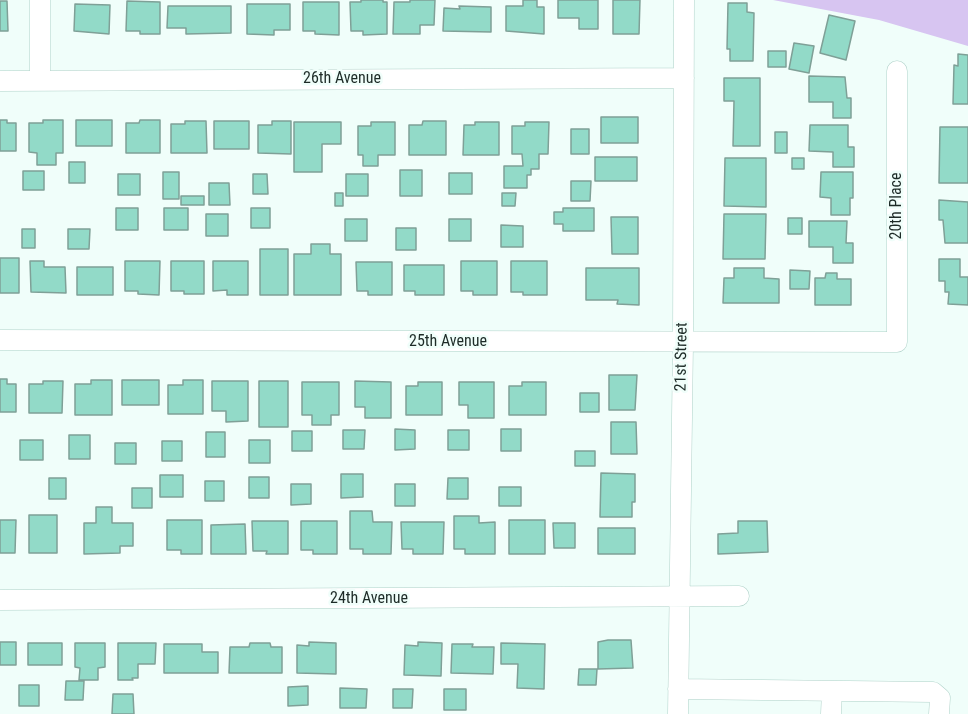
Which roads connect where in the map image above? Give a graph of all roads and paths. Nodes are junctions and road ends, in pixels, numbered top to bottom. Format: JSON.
{"nodes":[{"id":1,"x":40,"y":0,"type":"edge"},
{"id":2,"x":684,"y":0,"type":"edge"},
{"id":3,"x":897,"y":71,"type":"dead end"},
{"id":4,"x":684,"y":78,"type":"junction"},
{"id":5,"x":40,"y":80,"type":"junction"},
{"id":6,"x":0,"y":81,"type":"edge"},
{"id":7,"x":0,"y":340,"type":"edge"},
{"id":8,"x":897,"y":342,"type":"joint"},
{"id":9,"x":683,"y":343,"type":"junction"},
{"id":10,"x":739,"y":596,"type":"dead end"},
{"id":11,"x":678,"y":598,"type":"junction"},
{"id":12,"x":0,"y":600,"type":"edge"},
{"id":13,"x":678,"y":689,"type":"junction"},
{"id":14,"x":832,"y":691,"type":"junction"},
{"id":15,"x":678,"y":714,"type":"edge"},
{"id":16,"x":831,"y":714,"type":"edge"},
{"id":17,"x":939,"y":714,"type":"edge"}],
"edges":[{"from":1,"to":5,"type":"street"},
{"from":2,"to":4,"type":"street","name":"21st Street"},
{"from":3,"to":8,"type":"street","name":"20th Place"},
{"from":4,"to":5,"type":"street","name":"26th Avenue"},
{"from":4,"to":9,"type":"street","name":"21st Street"},
{"from":5,"to":6,"type":"street","name":"26th Avenue"},
{"from":7,"to":9,"type":"street","name":"25th Avenue"},
{"from":8,"to":9,"type":"street","name":"25th Avenue"},
{"from":9,"to":11,"type":"street","name":"21st Street"},
{"from":10,"to":11,"type":"street","name":"24th Avenue"},
{"from":11,"to":12,"type":"street","name":"24th Avenue"},
{"from":11,"to":13,"type":"street","name":"21st Street"},
{"from":13,"to":14,"type":"street"},
{"from":13,"to":15,"type":"street","name":"21st Street"},
{"from":14,"to":16,"type":"street"},
{"from":14,"to":17,"type":"street"}]}
